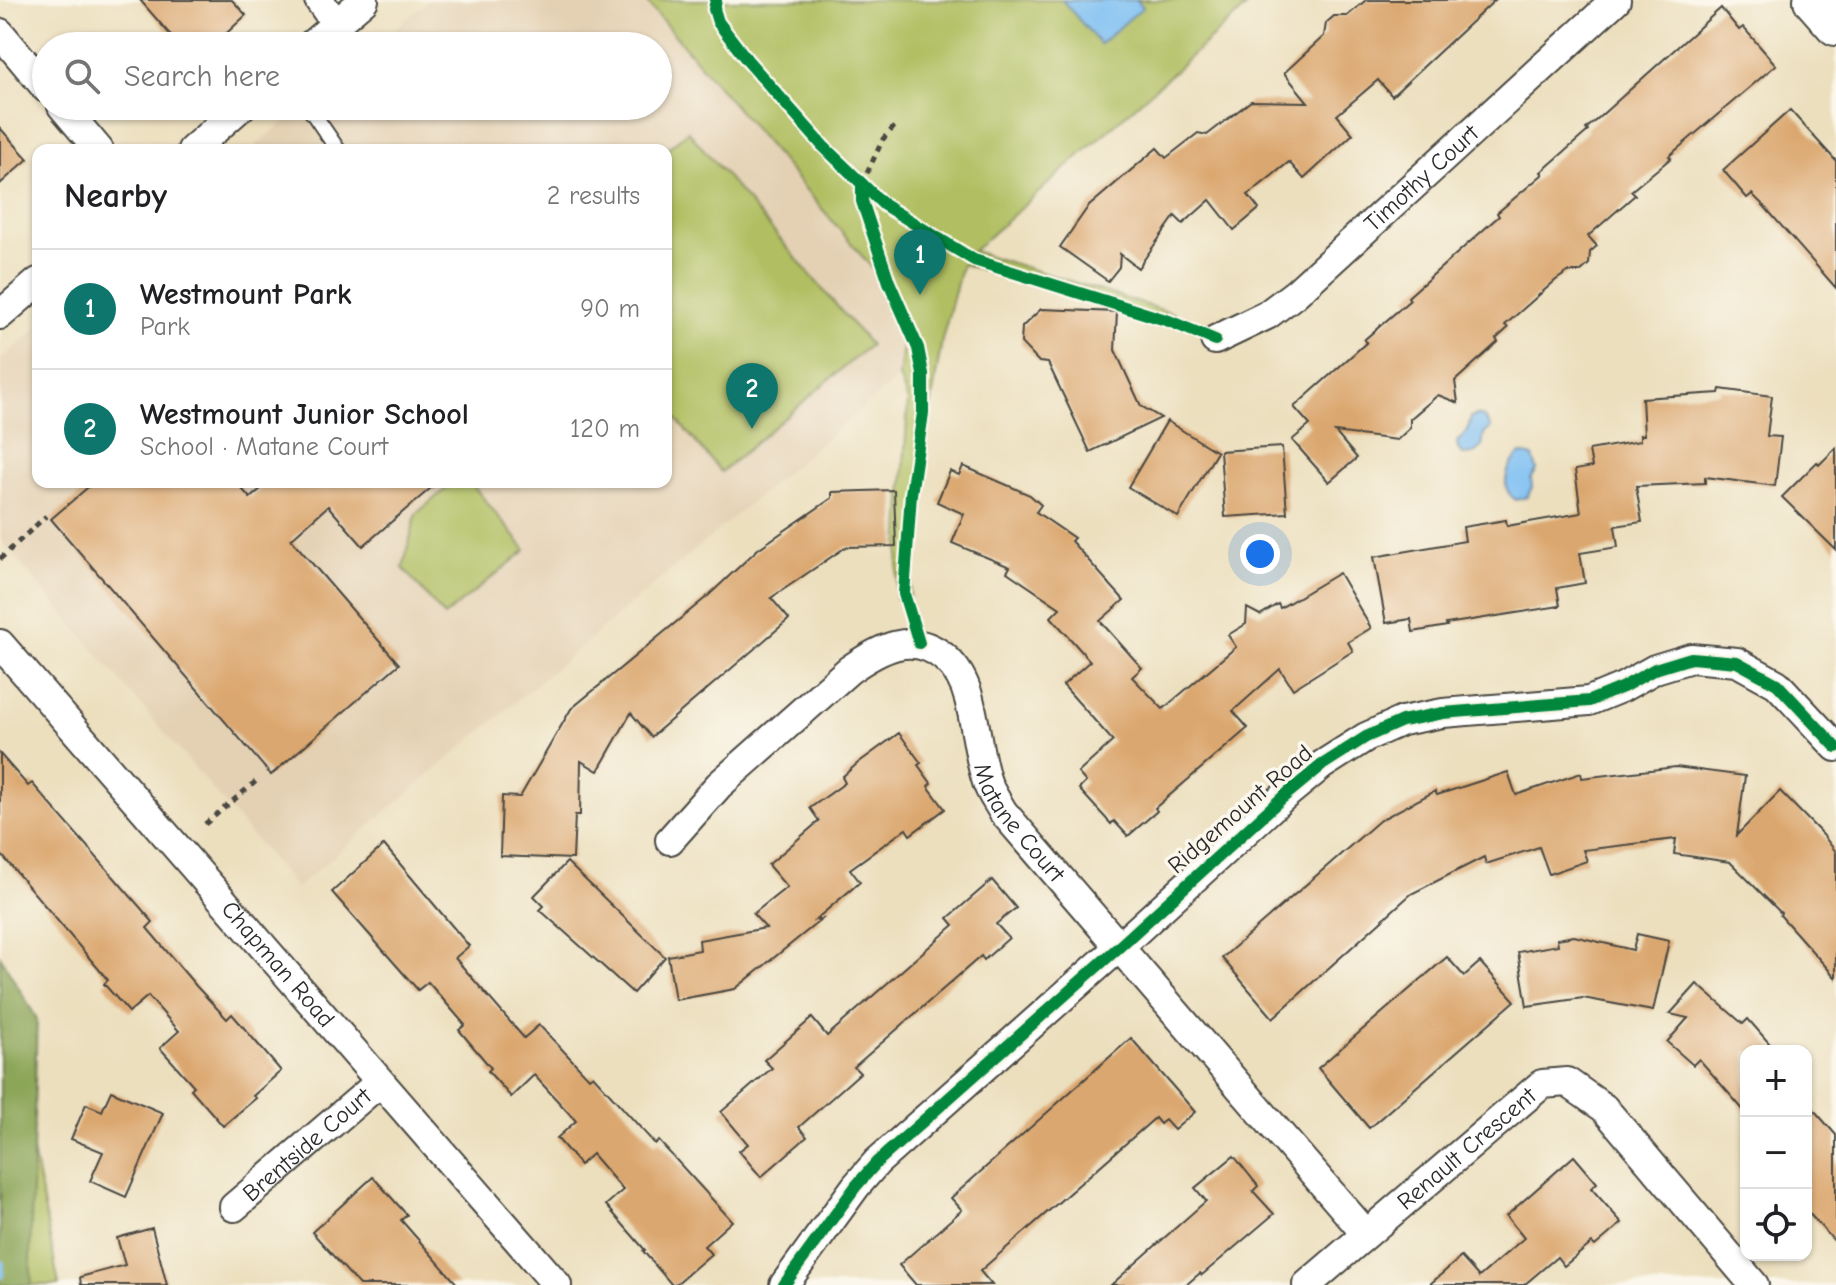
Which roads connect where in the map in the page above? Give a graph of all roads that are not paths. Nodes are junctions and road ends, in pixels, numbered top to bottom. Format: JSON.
{"nodes":[{"id":1,"x":319,"y":0,"type":"edge"},
{"id":2,"x":364,"y":0,"type":"edge"},
{"id":3,"x":1616,"y":0,"type":"edge"},
{"id":4,"x":1814,"y":0,"type":"edge"},
{"id":5,"x":336,"y":24,"type":"junction"},
{"id":6,"x":1836,"y":25,"type":"edge"},
{"id":7,"x":327,"y":32,"type":"edge"},
{"id":8,"x":0,"y":33,"type":"edge"},
{"id":9,"x":32,"y":71,"type":"edge"},
{"id":10,"x":74,"y":120,"type":"edge"},
{"id":11,"x":226,"y":120,"type":"edge"},
{"id":12,"x":318,"y":120,"type":"edge"},
{"id":13,"x":94,"y":144,"type":"edge"},
{"id":14,"x":199,"y":144,"type":"edge"},
{"id":15,"x":334,"y":144,"type":"edge"},
{"id":16,"x":32,"y":287,"type":"edge"},
{"id":17,"x":0,"y":315,"type":"edge"},
{"id":18,"x":1215,"y":340,"type":"road end"},
{"id":19,"x":0,"y":644,"type":"edge"},
{"id":20,"x":1836,"y":747,"type":"edge"},
{"id":21,"x":670,"y":840,"type":"dead end"},
{"id":22,"x":1119,"y":947,"type":"junction"},
{"id":23,"x":380,"y":1082,"type":"junction"},
{"id":24,"x":234,"y":1207,"type":"dead end"},
{"id":25,"x":1366,"y":1234,"type":"junction"},
{"id":26,"x":557,"y":1285,"type":"edge"},
{"id":27,"x":784,"y":1285,"type":"edge"},
{"id":28,"x":1307,"y":1285,"type":"edge"},
{"id":29,"x":1754,"y":1285,"type":"edge"}],
"edges":[{"from":1,"to":5,"type":"street"},
{"from":2,"to":5,"type":"street"},
{"from":3,"to":18,"type":"street","name":"Timothy Court"},
{"from":4,"to":6,"type":"street"},
{"from":5,"to":7,"type":"street"},
{"from":8,"to":9,"type":"street"},
{"from":10,"to":13,"type":"street"},
{"from":11,"to":14,"type":"street"},
{"from":12,"to":15,"type":"lane"},
{"from":16,"to":17,"type":"street"},
{"from":19,"to":23,"type":"street","name":"Chapman Road"},
{"from":20,"to":22,"type":"street","name":"Ridgemount Road"},
{"from":21,"to":22,"type":"street","name":"Matane Court"},
{"from":22,"to":25,"type":"street","name":"Matane Court"},
{"from":22,"to":27,"type":"street","name":"Ridgemount Road"},
{"from":23,"to":24,"type":"street","name":"Brentside Court"},
{"from":23,"to":26,"type":"street","name":"Chapman Road"},
{"from":25,"to":28,"type":"street","name":"Renault Crescent"},
{"from":25,"to":29,"type":"street","name":"Renault Crescent"}]}
